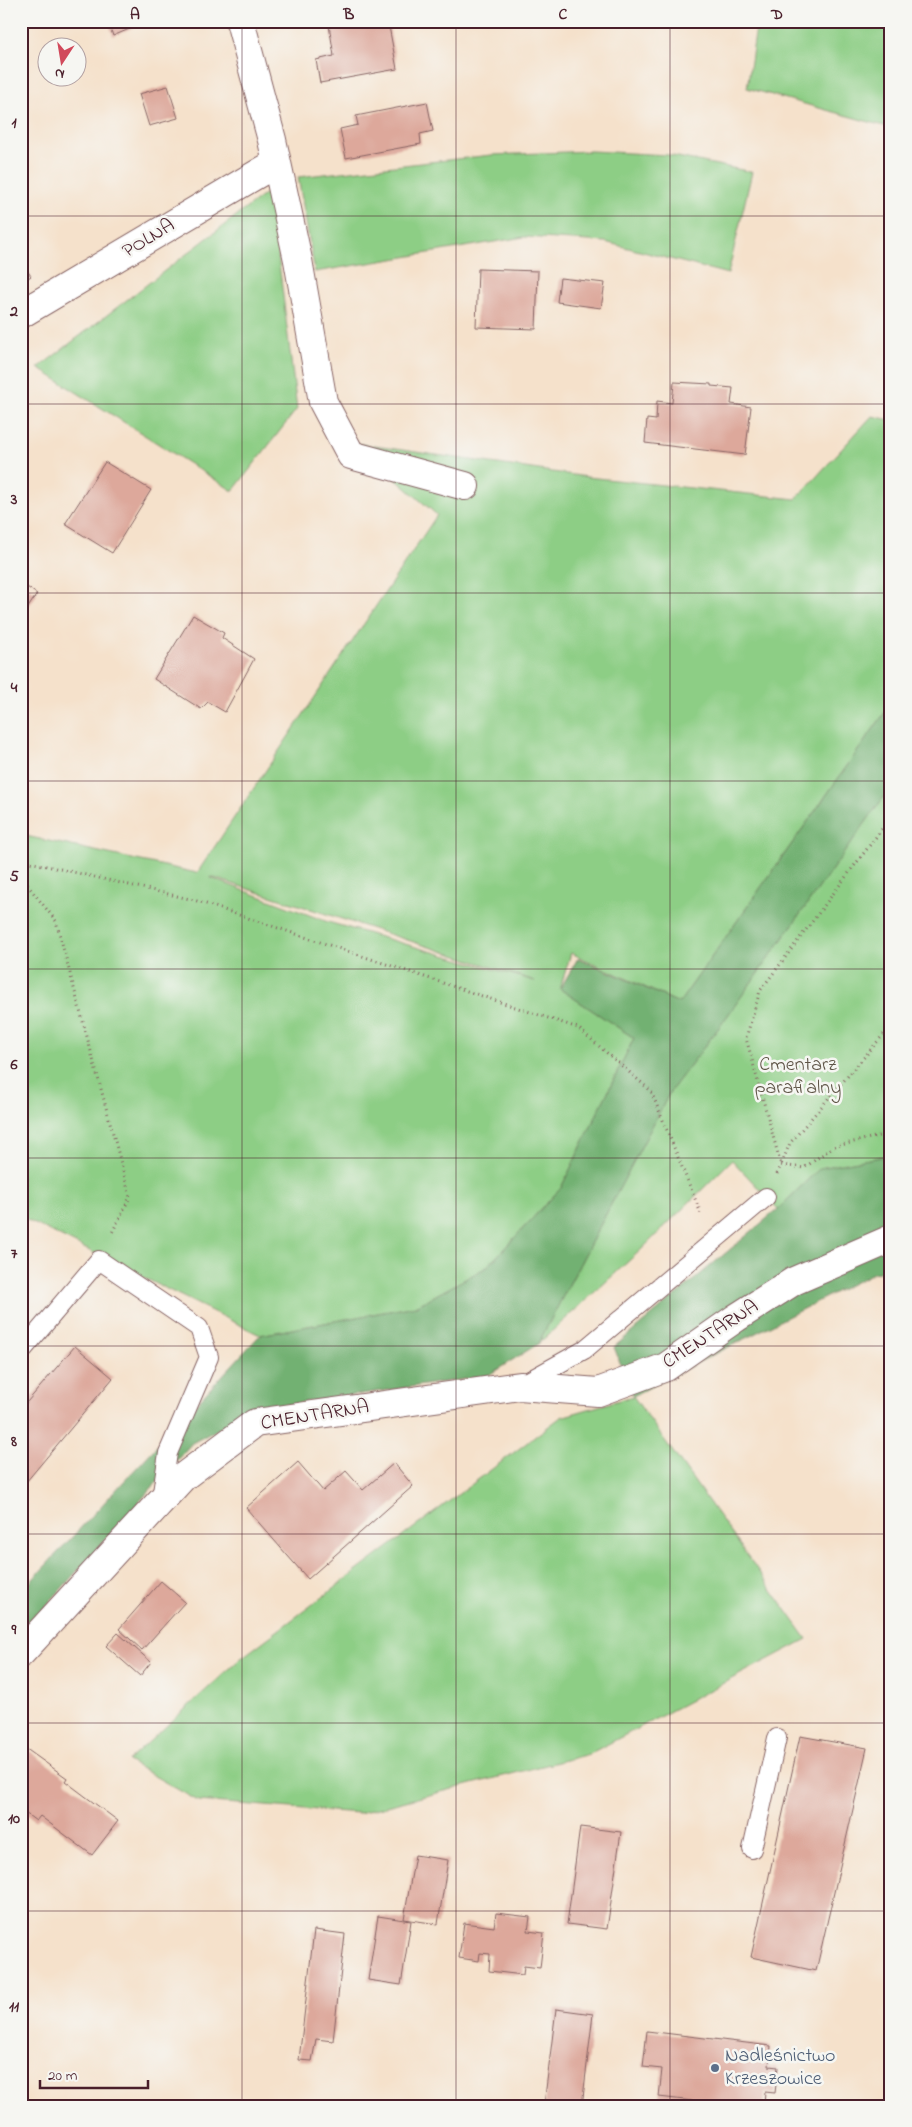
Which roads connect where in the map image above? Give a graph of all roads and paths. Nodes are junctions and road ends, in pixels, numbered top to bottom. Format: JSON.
{"nodes":[{"id":1,"x":240,"y":21,"type":"edge"},
{"id":2,"x":276,"y":163,"type":"junction"},
{"id":3,"x":21,"y":314,"type":"edge"},
{"id":4,"x":465,"y":486,"type":"dead end"},
{"id":5,"x":891,"y":817,"type":"edge"},
{"id":6,"x":21,"y":860,"type":"edge"},
{"id":7,"x":21,"y":877,"type":"edge"},
{"id":8,"x":891,"y":1026,"type":"edge"},
{"id":9,"x":891,"y":1134,"type":"edge"},
{"id":10,"x":781,"y":1165,"type":"junction"},
{"id":11,"x":766,"y":1198,"type":"joint"},
{"id":12,"x":891,"y":1239,"type":"edge"},
{"id":13,"x":713,"y":1242,"type":"junction"},
{"id":14,"x":99,"y":1260,"type":"junction"},
{"id":15,"x":21,"y":1352,"type":"edge"},
{"id":16,"x":520,"y":1386,"type":"junction"},
{"id":17,"x":161,"y":1500,"type":"junction"},
{"id":18,"x":21,"y":1652,"type":"edge"},
{"id":19,"x":777,"y":1738,"type":"dead end"},
{"id":20,"x":752,"y":1849,"type":"dead end"}],
"edges":[{"from":1,"to":2,"type":"street"},
{"from":2,"to":3,"type":"street","name":"POLNA"},
{"from":2,"to":4,"type":"street"},
{"from":5,"to":10,"type":"path"},
{"from":6,"to":13,"type":"path"},
{"from":7,"to":14,"type":"path"},
{"from":8,"to":10,"type":"path"},
{"from":9,"to":10,"type":"path"},
{"from":10,"to":11,"type":"path"},
{"from":11,"to":13,"type":"lane","name":"CMENTARNA"},
{"from":12,"to":16,"type":"street","name":"CMENTARNA"},
{"from":13,"to":16,"type":"lane","name":"CMENTARNA"},
{"from":14,"to":15,"type":"lane"},
{"from":14,"to":17,"type":"lane"},
{"from":16,"to":17,"type":"street","name":"CMENTARNA"},
{"from":17,"to":18,"type":"street","name":"CMENTARNA"},
{"from":19,"to":20,"type":"lane"}]}
